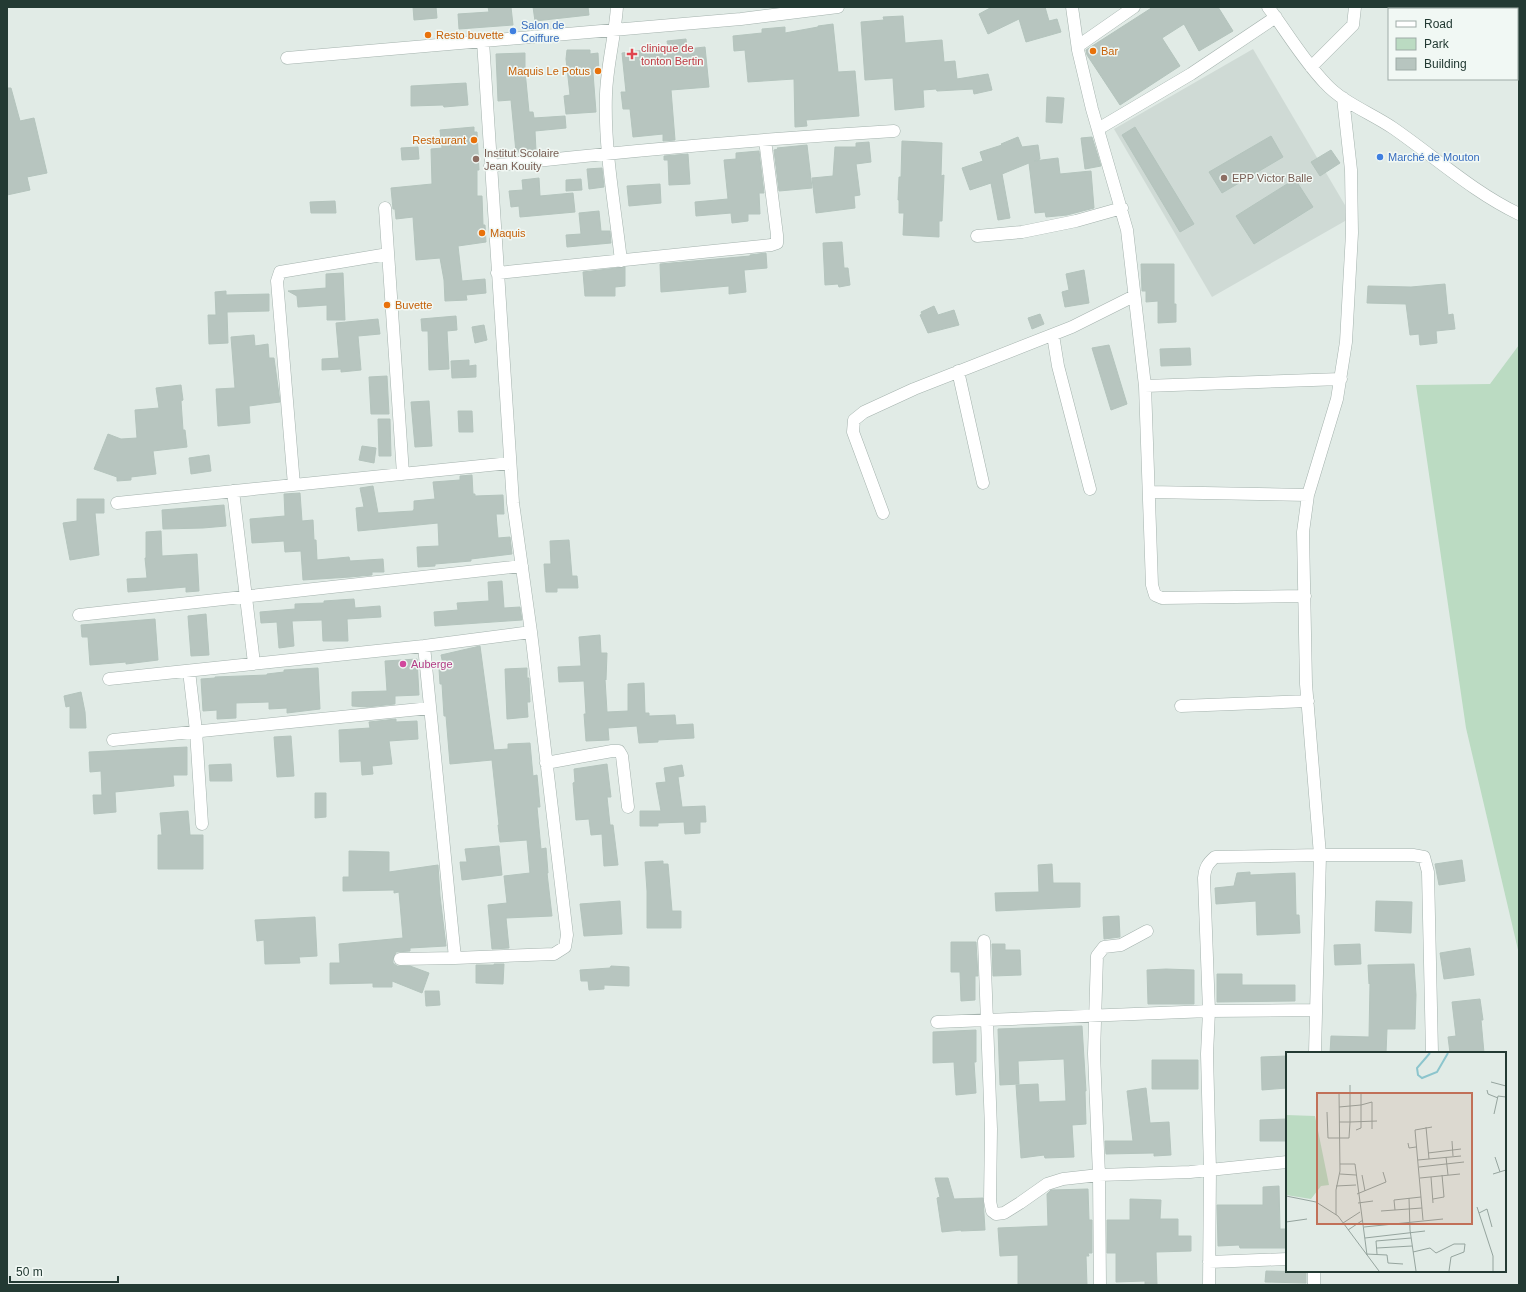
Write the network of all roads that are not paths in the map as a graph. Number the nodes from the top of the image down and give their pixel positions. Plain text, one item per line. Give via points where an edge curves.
1 (617, 7) edge
2 (838, 7) edge
3 (1072, 7) edge
4 (1134, 7) edge
5 (1268, 7) edge
6 (1355, 7) edge
7 (1276, 18) junction
8 (616, 30) junction
9 (483, 42) junction
10 (1078, 46) junction
11 (286, 58) dead end
12 (1311, 67) junction
13 (1343, 98) junction
14 (1098, 129) junction
15 (894, 132) dead end
16 (765, 140) junction
17 (607, 153) junction
18 (490, 166) junction
19 (385, 208) dead end
20 (1122, 208) junction
21 (1519, 214) edge
22 (977, 236) dead end
23 (388, 254) junction
24 (621, 261) junction
25 (497, 273) junction
26 (1134, 296) junction
27 (1053, 335) junction
28 (958, 371) junction
29 (1341, 379) junction
30 (1145, 386) junction
31 (510, 463) junction
32 (403, 474) junction
33 (983, 483) dead end
34 (294, 485) junction
35 (1090, 489) dead end
36 (233, 491) junction
37 (1149, 492) junction
38 (1308, 496) junction
39 (117, 503) dead end
40 (882, 514) dead end
41 (522, 566) junction
42 (1305, 596) junction
43 (246, 598) junction
44 (80, 615) dead end
45 (531, 632) junction
46 (424, 646) junction
47 (254, 663) junction
48 (189, 671) junction
49 (109, 679) dead end
50 (1308, 701) junction
51 (1180, 706) dead end
52 (430, 708) junction
53 (196, 731) junction
54 (113, 740) dead end
55 (546, 763) junction
56 (628, 807) dead end
57 (202, 824) dead end
58 (1320, 855) junction
59 (1147, 931) dead end
60 (984, 941) dead end
61 (455, 958) junction
62 (400, 959) dead end
63 (1316, 1010) junction
64 (1209, 1011) junction
65 (1095, 1016) junction
66 (986, 1020) junction
67 (937, 1022) dead end
68 (1315, 1052) edge
69 (1432, 1052) edge
70 (1286, 1162) edge
71 (1210, 1170) junction
72 (1099, 1176) junction
73 (1286, 1259) edge
74 (1209, 1262) junction
75 (1314, 1272) edge
76 (1100, 1285) edge
77 (1209, 1285) edge
78 (1314, 1285) edge

1 - 8 street
2 - 8 street
3 - 10 street
4 - 10 street
5 - 7 street
6 - 12 street via 1353,25
7 - 12 street
7 - 14 street via 1191,74
8 - 9 street
8 - 17 street via 606,95
9 - 11 street
9 - 18 street
10 - 14 street
12 - 13 street via 1325,84
13 - 21 street via 1391,127 1480,192
13 - 29 street via 1351,170 1352,233 1346,342
14 - 20 street
15 - 16 street
16 - 17 street
16 - 24 street via 777,243
17 - 18 street
17 - 24 street
18 - 25 street
19 - 23 street
20 - 22 street via 1022,232
20 - 26 street
23 - 32 street
23 - 34 street via 280,272 277,281
24 - 25 street
25 - 31 street
26 - 27 street
26 - 30 street
27 - 28 street
27 - 35 street
28 - 33 street
28 - 40 street via 900,395 864,412 854,420 853,432
29 - 30 street
29 - 38 street
30 - 37 street
31 - 32 street
31 - 41 street via 516,532
32 - 34 street
34 - 36 street
36 - 39 street
36 - 43 street
37 - 38 street
37 - 42 street via 1152,585 1155,595 1162,598
38 - 42 street via 1303,532
41 - 43 street
41 - 45 street
42 - 50 street
43 - 44 street
43 - 47 street
45 - 46 street
45 - 55 street
46 - 47 street
46 - 52 street
47 - 48 street
48 - 49 street
48 - 53 street
50 - 51 street
50 - 58 street
52 - 53 street
52 - 61 street
53 - 54 street
53 - 57 street
55 - 56 street via 612,750 619,751 622,756
55 - 61 street via 567,935 566,947 554,954
58 - 63 street
58 - 64 street via 1215,857 1209,862 1205,868 1204,878
58 - 69 street via 1424,857 1428,872
59 - 65 street via 1121,945 1104,947 1096,956
60 - 66 street
61 - 62 street
63 - 64 street
63 - 68 street
64 - 65 street
64 - 71 street via 1207,1067
65 - 66 street
65 - 72 street
66 - 67 street
66 - 72 street via 992,1210 996,1214 1004,1213 1047,1184 1063,1179
70 - 71 street
71 - 72 street
71 - 74 street
72 - 76 street
73 - 74 street
74 - 77 street
75 - 78 street

